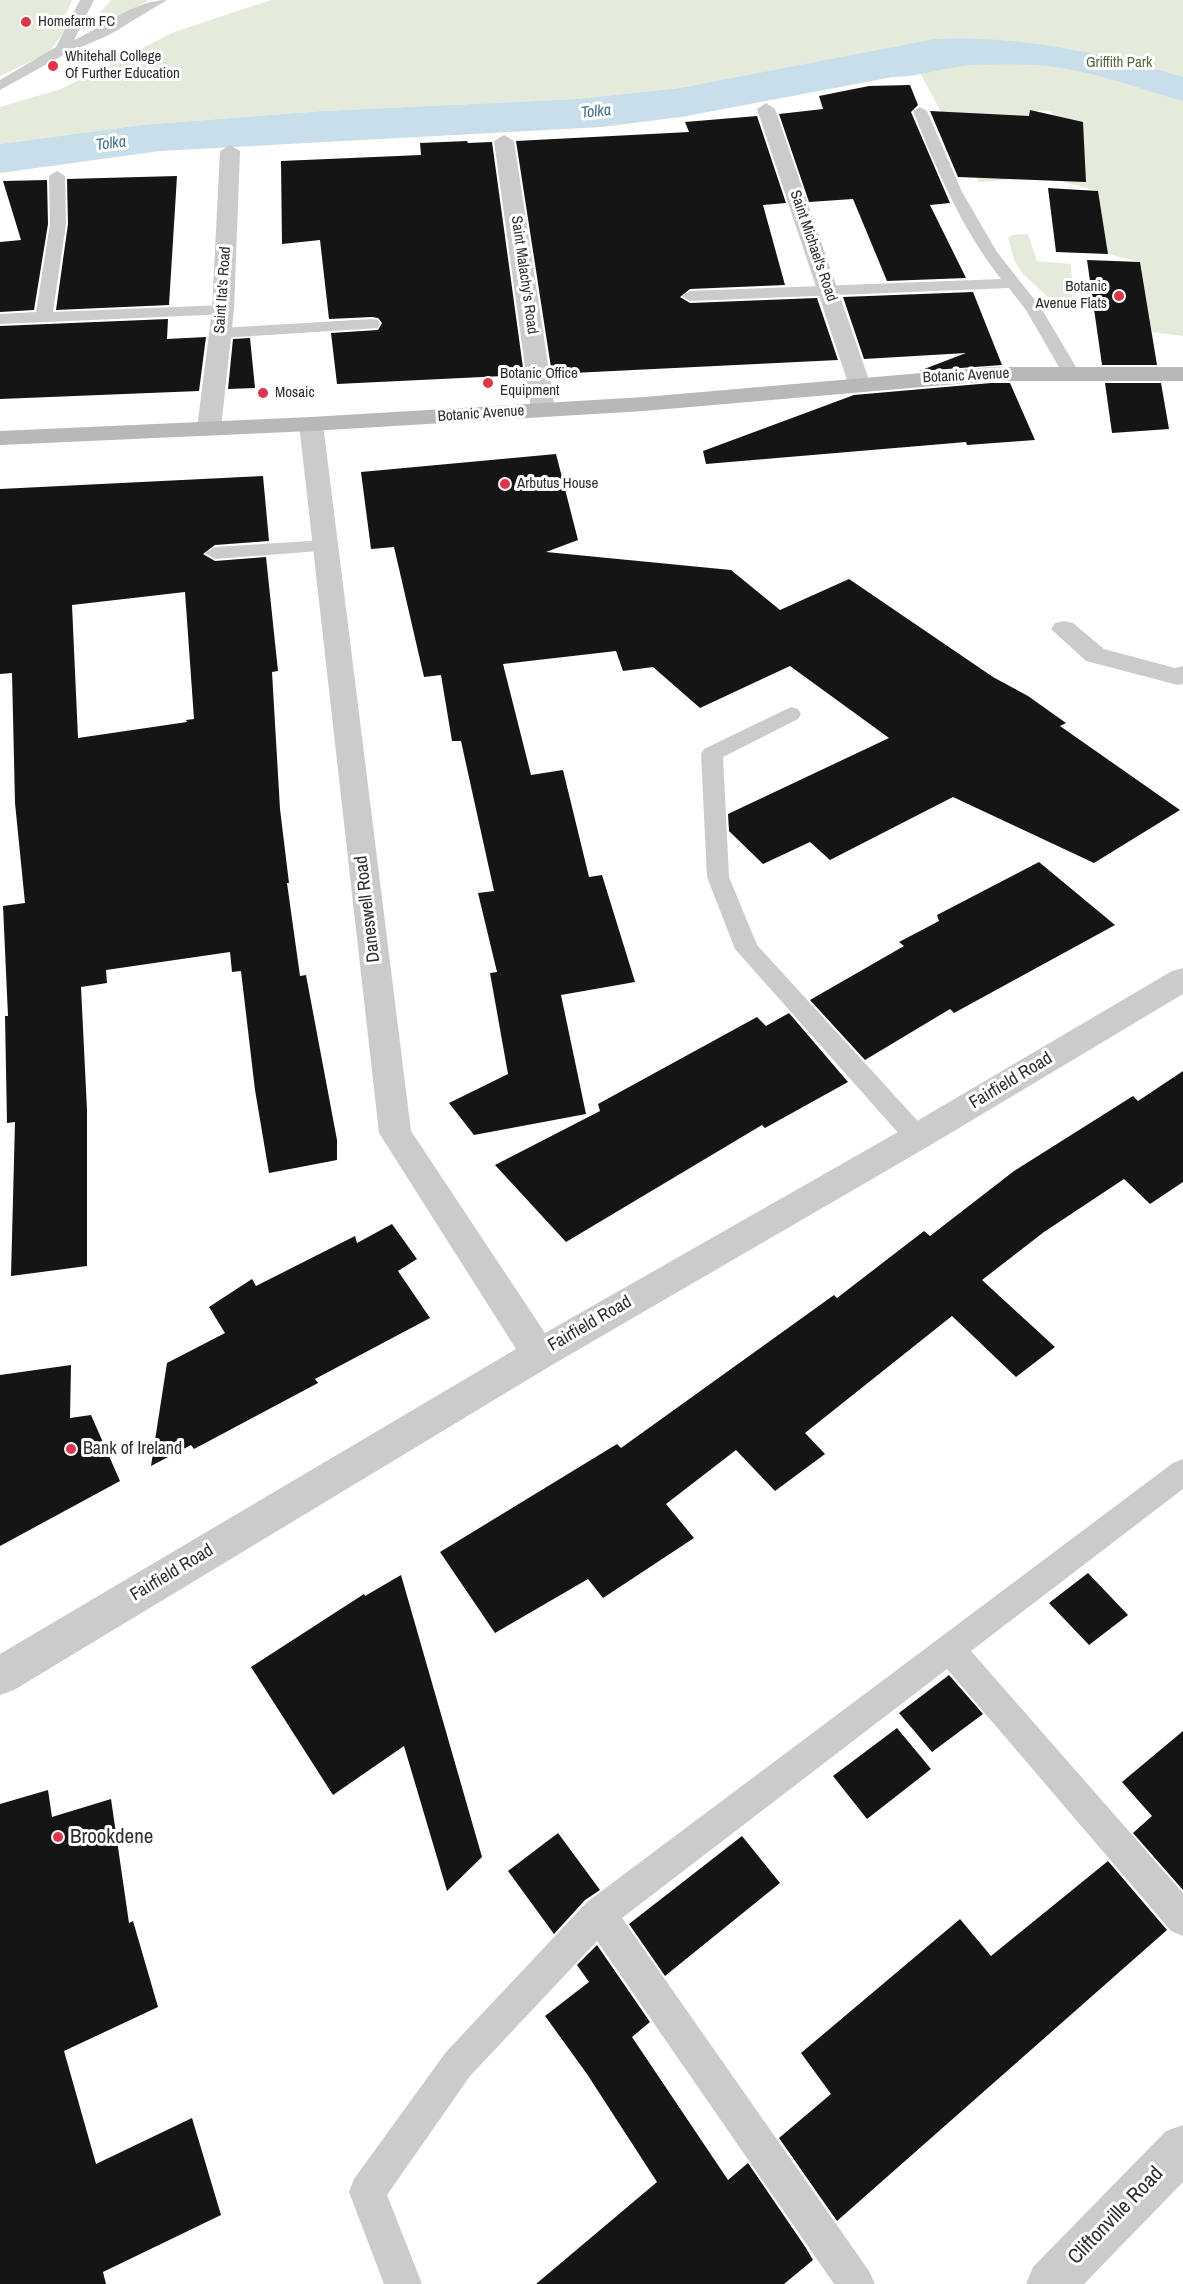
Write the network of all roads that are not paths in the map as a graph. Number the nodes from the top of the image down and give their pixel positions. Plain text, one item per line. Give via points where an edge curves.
1 (87, 0) edge
2 (160, 0) edge
3 (62, 50) junction
4 (0, 86) edge
5 (766, 109) dead end
6 (920, 111) dead end
7 (504, 141) dead end
8 (230, 151) dead end
9 (57, 176) dead end
10 (1015, 284) junction
11 (827, 289) junction
12 (690, 296) dead end
13 (223, 310) junction
14 (44, 316) junction
15 (0, 319) edge
16 (372, 324) dead end
17 (221, 333) junction
18 (1070, 372) junction
19 (1183, 374) edge
20 (859, 383) junction
21 (543, 410) junction
22 (311, 424) junction
23 (209, 428) junction
24 (0, 438) edge
25 (326, 546) junction
26 (215, 553) dead end
27 (1064, 629) dead end
28 (1183, 674) edge
29 (791, 714) dead end
30 (1183, 979) edge
31 (917, 1137) junction
32 (539, 1354) junction
33 (1183, 1472) edge
34 (950, 1649) junction
35 (0, 1676) edge
36 (599, 1914) junction
37 (1183, 1919) edge
38 (1183, 2148) edge
39 (403, 2284) edge
40 (856, 2284) edge
41 (1050, 2284) edge

1 - 3 lane
2 - 3 lane via 104,32
3 - 4 lane
5 - 11 street, Saint Michael's Road
6 - 10 lane via 954,192 990,254
7 - 21 street, Saint Malachy's Road
8 - 13 street, Saint Ita's Road
9 - 14 lane via 58,224
10 - 11 lane
10 - 18 lane
11 - 12 lane
11 - 20 street, Saint Michael's Road
13 - 14 lane
13 - 17 street, Saint Ita's Road
14 - 15 lane
16 - 17 lane
17 - 23 street, Saint Ita's Road
18 - 19 street, Botanic Avenue
18 - 20 street, Botanic Avenue
20 - 21 street, Botanic Avenue
21 - 22 street, Botanic Avenue
22 - 23 street, Botanic Avenue
22 - 25 street, Daneswell Road
23 - 24 street, Botanic Avenue
25 - 26 lane
25 - 32 street, Daneswell Road via 395,1133
27 - 28 street via 1095,655 1178,676
29 - 31 lane via 712,754 718,877 747,948
30 - 31 street, Fairfield Road
31 - 32 street, Fairfield Road
32 - 35 street, Fairfield Road
33 - 34 lane
34 - 36 lane
34 - 37 lane
36 - 39 lane via 458,2064 367,2192
36 - 40 lane
38 - 41 street, Cliftonville Road

